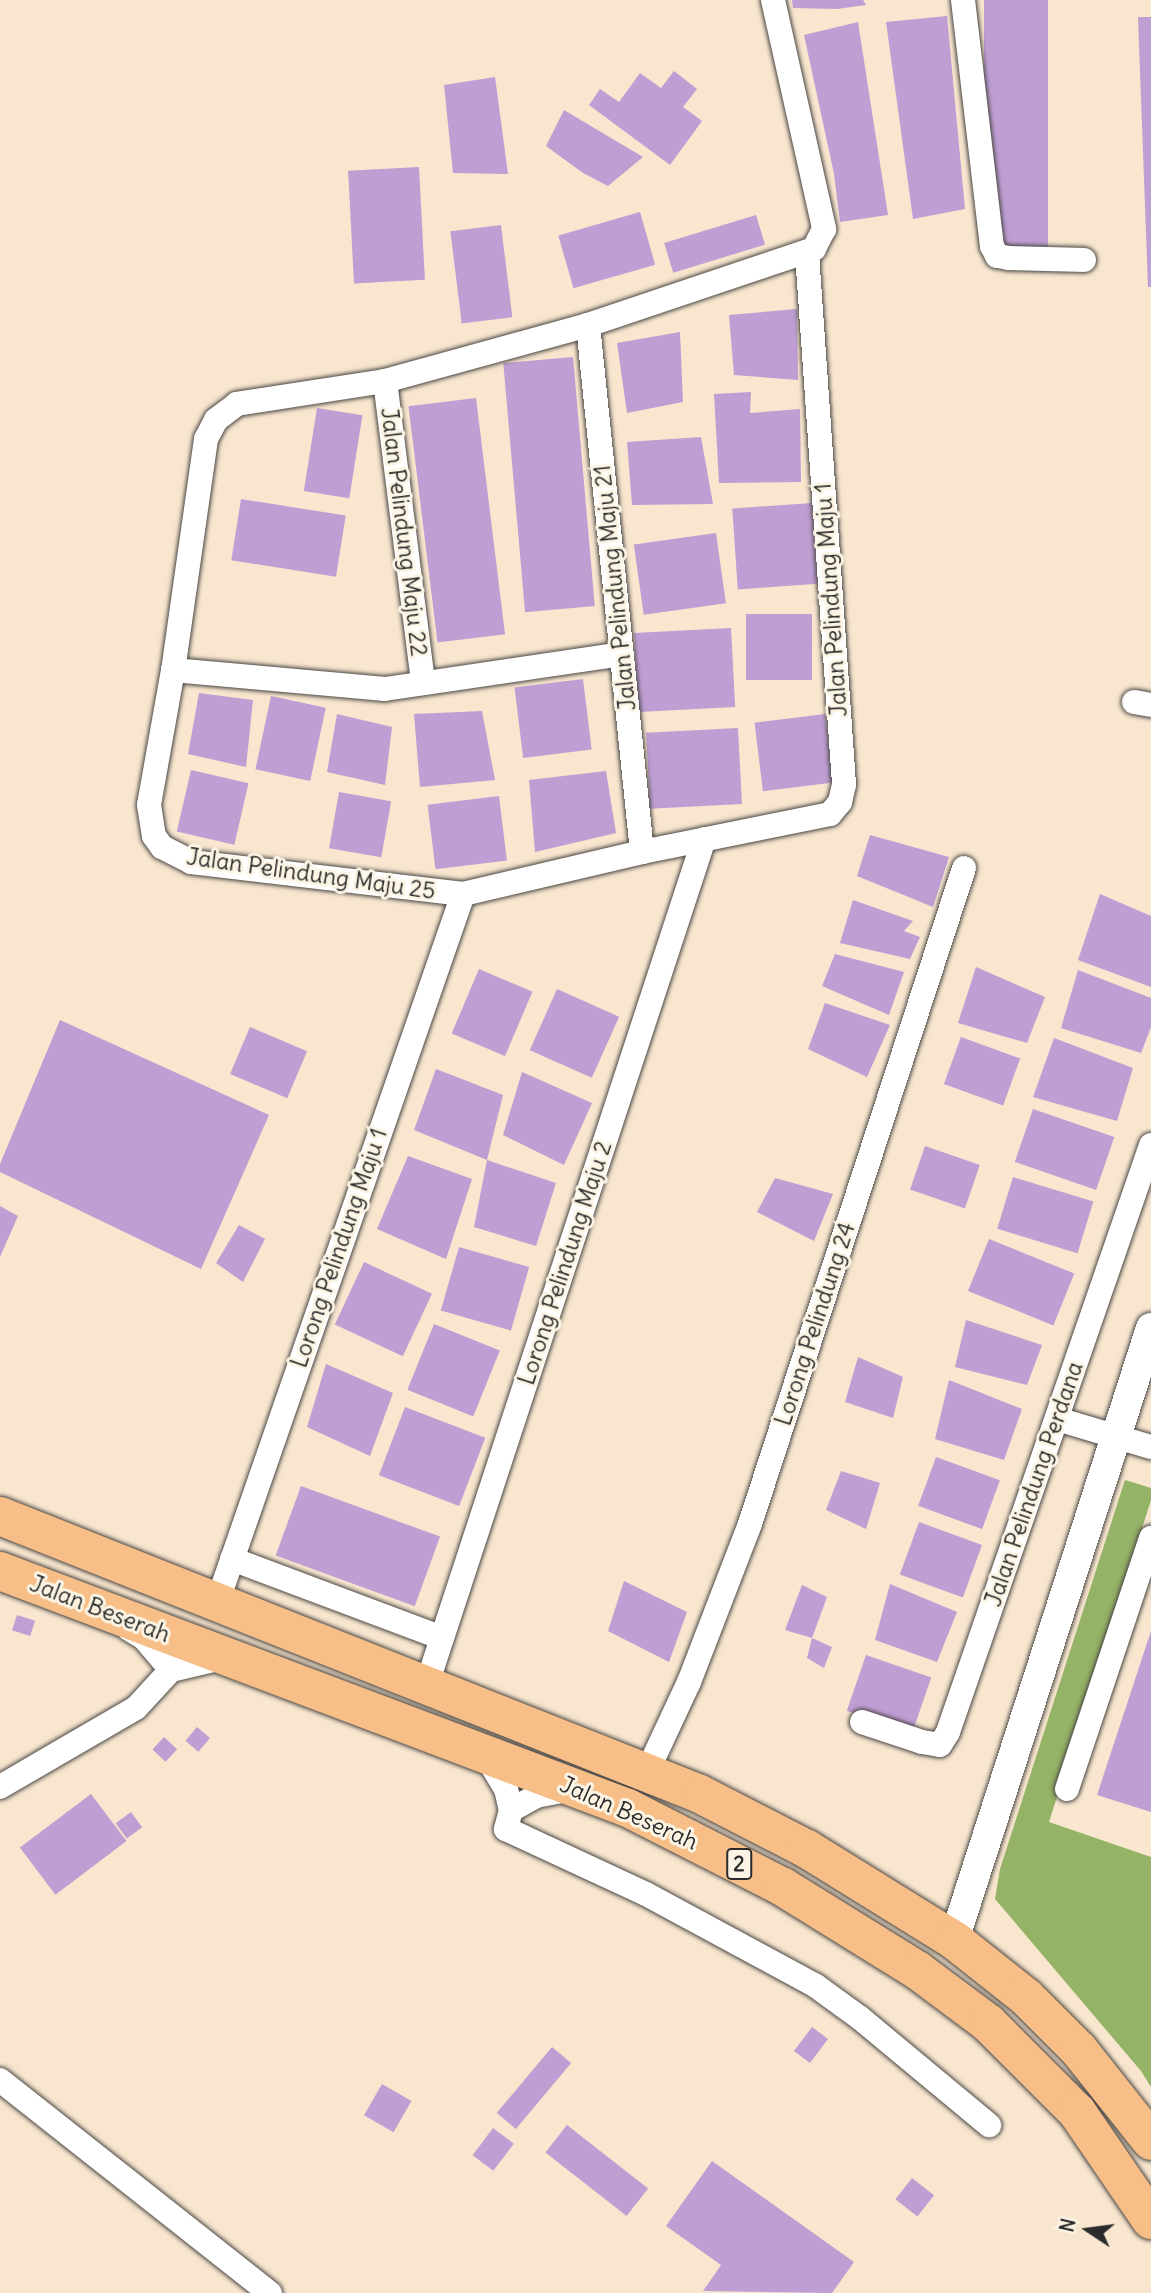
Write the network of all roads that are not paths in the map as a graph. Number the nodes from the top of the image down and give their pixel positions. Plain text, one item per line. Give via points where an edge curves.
1 (772, 0) edge
2 (963, 0) edge
3 (807, 254) junction
4 (1084, 260) dead end
5 (588, 325) junction
6 (385, 381) junction
7 (621, 654) junction
8 (173, 670) junction
9 (423, 683) junction
10 (704, 839) junction
11 (642, 852) junction
12 (964, 867) dead end
13 (463, 894) junction
14 (1151, 1145) edge
15 (1151, 1328) edge
16 (1057, 1419) junction
17 (1115, 1436) junction
18 (1151, 1447) edge
19 (0, 1516) edge
20 (1151, 1538) edge
21 (232, 1559) junction
22 (0, 1571) edge
23 (161, 1580) junction
24 (217, 1603) junction
25 (97, 1608) junction
26 (146, 1626) junction
27 (442, 1637) junction
28 (227, 1657) junction
29 (171, 1670) junction
30 (426, 1686) junction
31 (862, 1722) dead end
32 (484, 1753) junction
33 (647, 1772) junction
34 (0, 1787) edge
35 (578, 1788) junction
36 (1067, 1789) dead end
37 (511, 1810) junction
38 (954, 1940) junction
39 (0, 2080) edge
40 (989, 2125) dead end
41 (1151, 2141) edge
42 (1151, 2220) edge
43 (271, 2293) edge

1 - 3 street via 824,229 819,244
2 - 4 street via 992,246 997,256
3 - 5 street
3 - 10 street, Jalan Pelindung Maju 1 via 844,784 840,802 830,814
5 - 6 street
5 - 7 street, Jalan Pelindung Maju 21
6 - 8 street, Jalan Pelindung Maju 25 via 237,404 216,419 206,439
6 - 9 street, Jalan Pelindung Maju 22
7 - 9 street
7 - 11 street, Jalan Pelindung Maju 21
8 - 9 street via 345,687 385,689
8 - 13 street, Jalan Pelindung Maju 25 via 149,805 154,836 162,847 191,862
10 - 11 street, Jalan Pelindung Maju 25
10 - 27 street, Lorong Pelindung Maju 2
11 - 13 street, Jalan Pelindung Maju 25
12 - 33 street, Lorong Pelindung 24 via 750,1524 689,1682
13 - 21 street, Lorong Pelindung Maju 1
14 - 16 street, Jalan Pelindung Perdana
15 - 17 street
16 - 17 street
16 - 31 street, Jalan Pelindung Perdana via 940,1745
17 - 18 street
17 - 38 street
19 - 23 highway, 2
20 - 36 street
21 - 24 street, Lorong Pelindung Maju 1
21 - 27 street
22 - 25 highway, Jalan Beserah / 2
23 - 24 highway, 2
23 - 26 highway
24 - 30 highway, Jalan Beserah / 2
25 - 26 highway, Jalan Beserah / 2
25 - 29 street via 144,1639
26 - 28 highway, Jalan Beserah / 2
27 - 30 street, Lorong Pelindung Maju 2
28 - 29 street
28 - 32 highway, Jalan Beserah / 2
29 - 34 street via 136,1708
30 - 33 highway, Jalan Beserah / 2
32 - 35 highway, Jalan Beserah / 2
32 - 37 street via 502,1778
33 - 38 highway, Jalan Beserah / 2 via 807,1849
35 - 37 street via 537,1796
35 - 42 highway, Jalan Beserah / 2 via 628,1808 783,1887 954,1995 1077,2112
37 - 40 street via 506,1829 646,1894 816,1986
38 - 41 highway, Jalan Beserah / 2 via 1026,1997 1079,2050
39 - 43 street

